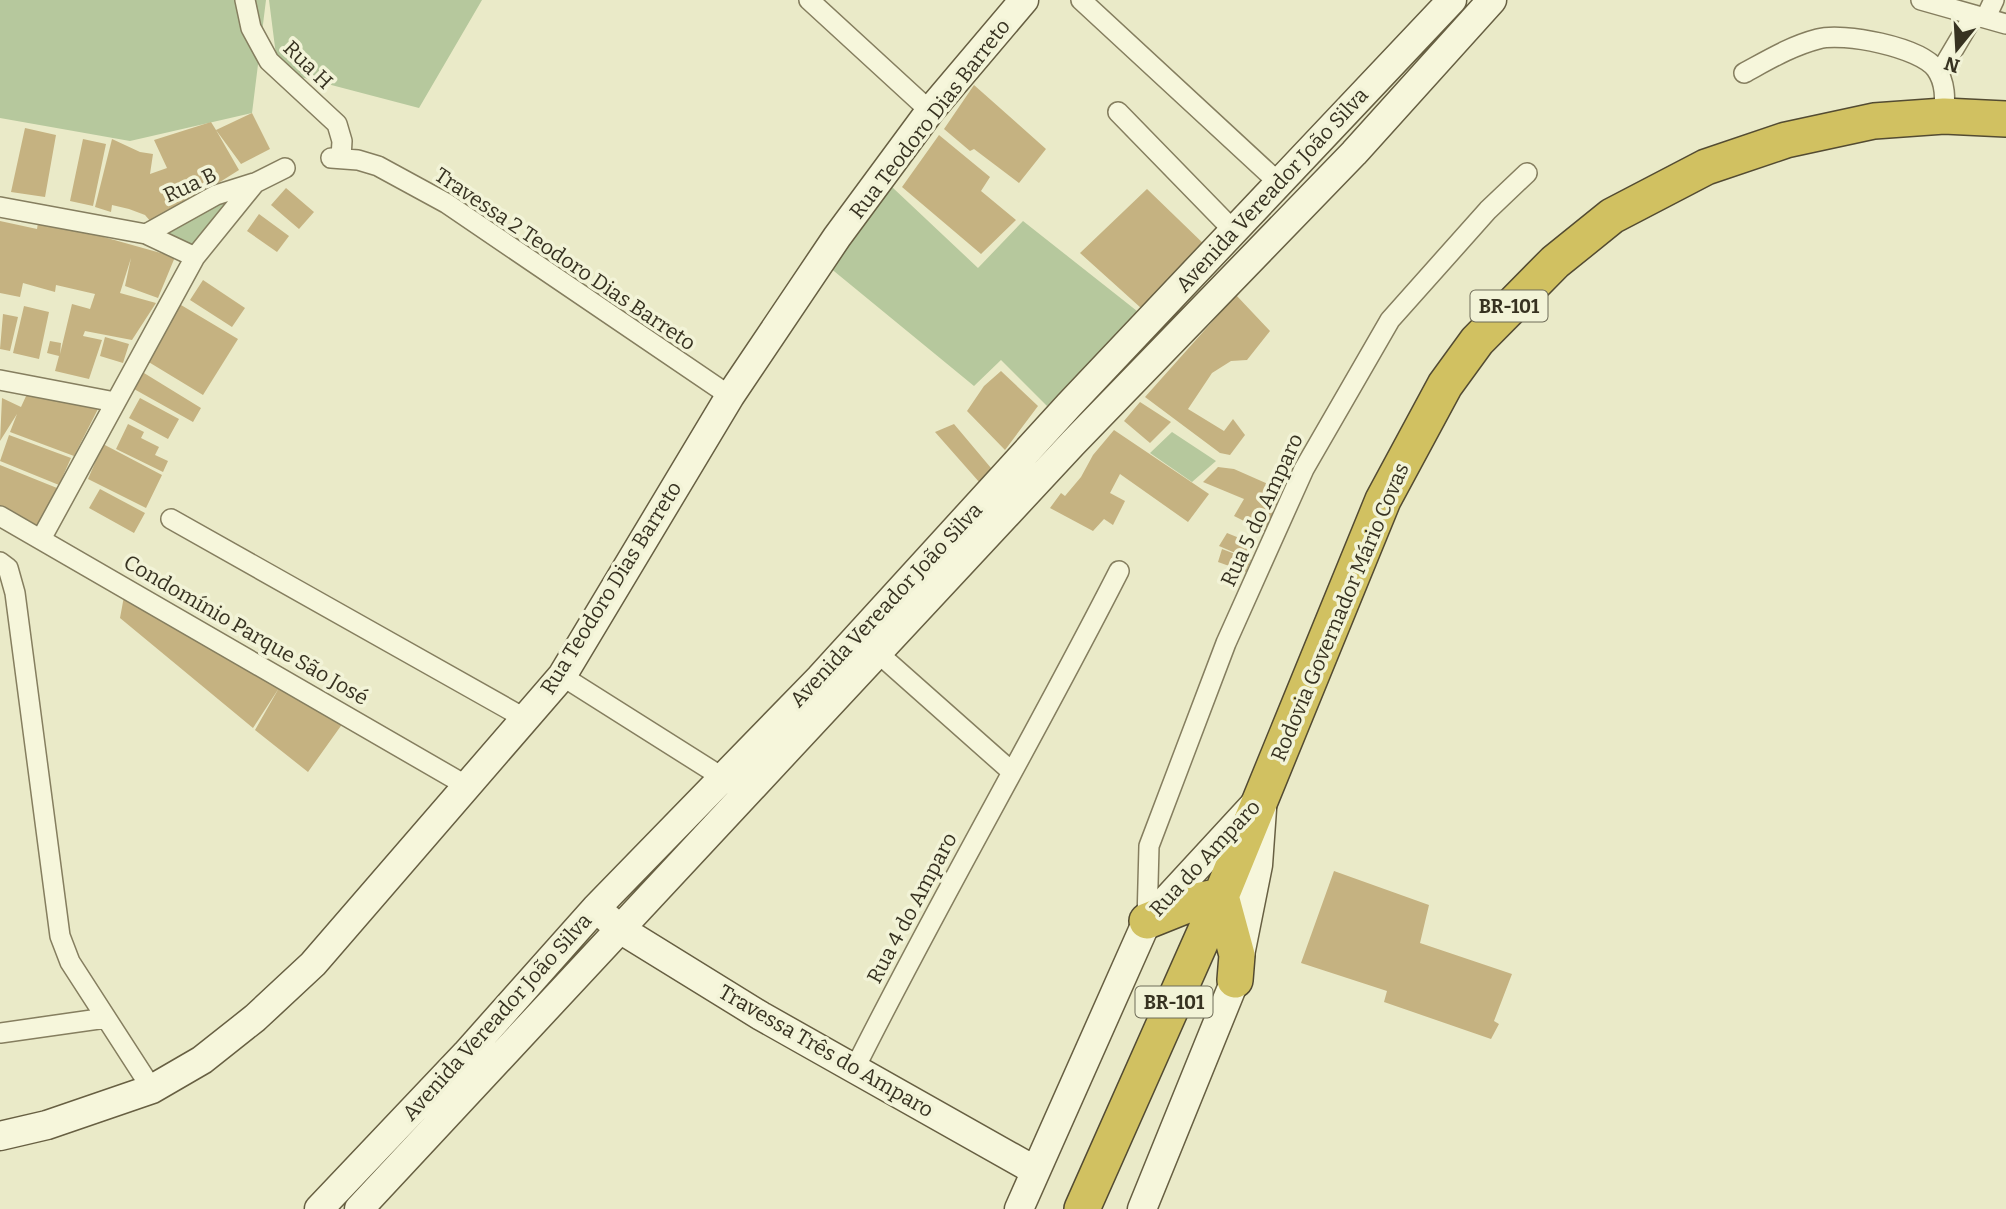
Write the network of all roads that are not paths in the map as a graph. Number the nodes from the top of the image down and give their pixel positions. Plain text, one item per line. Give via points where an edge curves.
1 (245, 0) edge
2 (1024, 0) edge
3 (1081, 0) edge
4 (1492, 0) edge
5 (1920, 0) edge
6 (1442, 3) edge
7 (818, 4) edge
8 (1985, 11) edge
9 (2006, 24) edge
10 (1744, 73) dead end
11 (1939, 74) junction
12 (930, 111) junction
13 (1118, 112) dead end
14 (1944, 116) junction
15 (2006, 120) edge
16 (336, 158) joint
17 (285, 168) dead end
18 (1527, 173) dead end
19 (255, 183) junction
20 (1280, 184) junction
21 (0, 207) edge
22 (1233, 230) junction
23 (146, 234) junction
24 (195, 257) junction
25 (0, 380) edge
26 (730, 396) junction
27 (115, 402) junction
28 (0, 516) edge
29 (171, 519) dead end
30 (41, 539) junction
31 (0, 562) edge
32 (1119, 571) dead end
33 (919, 591) junction
34 (879, 654) junction
35 (562, 676) junction
36 (526, 719) junction
37 (1013, 772) junction
38 (739, 777) junction
39 (467, 786) junction
40 (1263, 794) junction
41 (1221, 897) junction
42 (596, 908) junction
43 (1147, 921) junction
44 (620, 929) junction
45 (1235, 980) junction
46 (106, 1018) junction
47 (0, 1032) edge
48 (855, 1068) junction
49 (152, 1089) junction
50 (0, 1136) edge
51 (1034, 1170) junction
52 (318, 1209) edge
53 (359, 1209) edge
54 (1018, 1209) edge
55 (1082, 1209) edge
56 (1142, 1209) edge

1 - 16 street, Rua H via 251,28 269,61 337,124 342,141
2 - 12 street, Rua Teodoro Dias Barreto
3 - 20 street
4 - 33 street, Avenida Vereador João Silva via 1354,153 1073,443
5 - 8 street
6 - 20 street, Avenida Vereador João Silva
7 - 12 street
8 - 9 street
8 - 11 street
10 - 11 street via 1794,47 1821,38 1845,37 1921,58
11 - 14 street via 1945,92
12 - 26 street, Rua Teodoro Dias Barreto via 837,237
13 - 22 street
14 - 15 highway, Rodovia Governador Mário Covas / BR-101
14 - 40 highway, Rodovia Governador Mário Covas / BR-101 via 1832,129 1706,167 1612,216 1515,300 1458,365 1401,464
16 - 26 street, Travessa 2 Teodoro Dias Barreto via 377,166 446,203
17 - 19 street
18 - 43 street, Rua 5 do Amparo via 1479,219 1390,320 1304,469 1226,643 1149,846
19 - 23 street, Rua B via 216,195
19 - 24 street
20 - 22 street, Avenida Vereador João Silva
21 - 23 street
22 - 33 street, Avenida Vereador João Silva
23 - 24 street
24 - 27 street
25 - 27 street
26 - 35 street, Rua Teodoro Dias Barreto
27 - 30 street
28 - 30 street, Condomínio Parque São José
29 - 36 street
30 - 39 street, Condomínio Parque São José
31 - 46 street via 8,568 15,593 60,936 70,962
32 - 37 street, Rua 4 do Amparo
33 - 34 street, Avenida Vereador João Silva
33 - 38 street, Avenida Vereador João Silva
34 - 37 street
34 - 38 street, Avenida Vereador João Silva
35 - 36 street, Rua Teodoro Dias Barreto
35 - 38 street
36 - 39 street, Rua Teodoro Dias Barreto
37 - 48 street, Rua 4 do Amparo
38 - 42 street, Avenida Vereador João Silva
38 - 44 street, Avenida Vereador João Silva
39 - 49 street, Rua Teodoro Dias Barreto via 313,964 202,1060
40 - 41 highway, Rodovia Governador Mário Covas / BR-101
40 - 43 street, Rua do Amparo
40 - 45 street, Rua do Amparo via 1258,865
41 - 43 highway via 1197,901
41 - 45 highway via 1237,955
41 - 55 highway, Rodovia Governador Mário Covas / BR-101
42 - 44 street, Travessa Três do Amparo
42 - 52 street, Avenida Vereador João Silva
43 - 51 street, Rua do Amparo
44 - 48 street, Travessa Três do Amparo
44 - 53 street, Avenida Vereador João Silva
45 - 56 street, Rua do Amparo
46 - 47 street
46 - 49 street
48 - 51 street, Travessa Três do Amparo
49 - 50 street, Rua Teodoro Dias Barreto
51 - 54 street, Rua do Amparo

